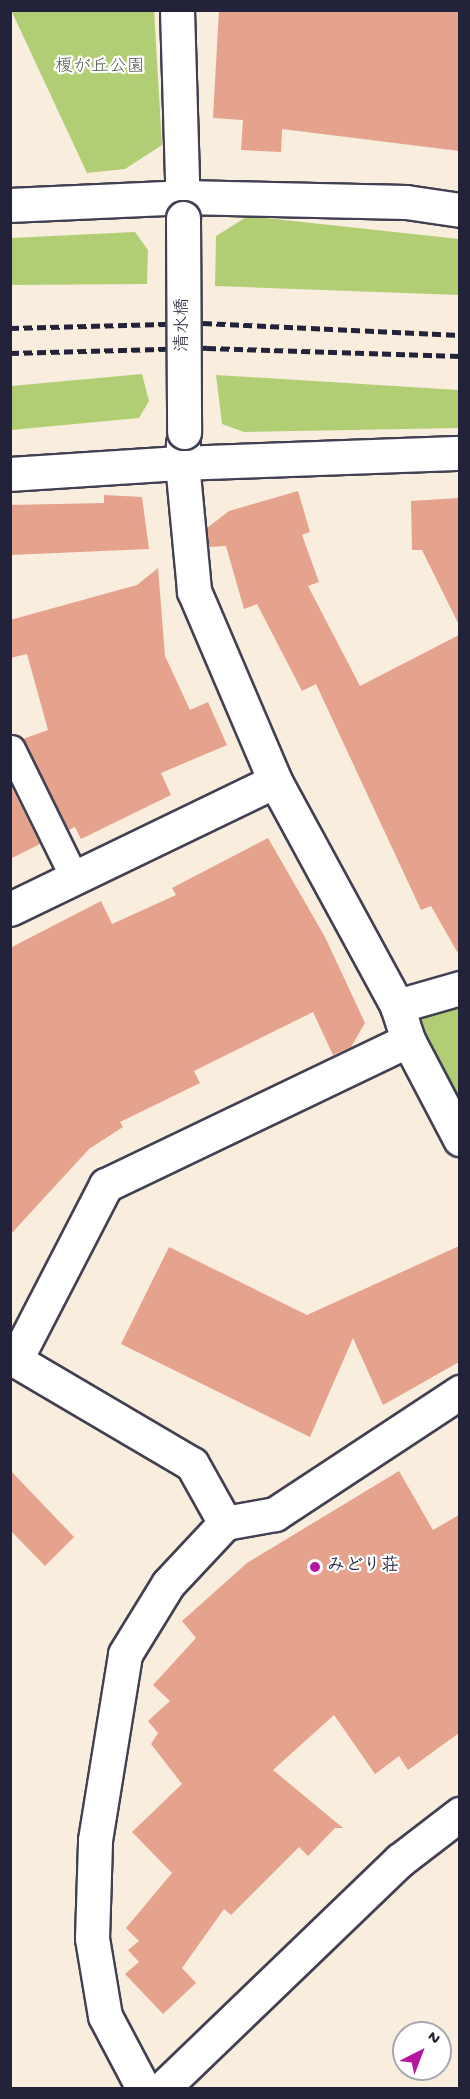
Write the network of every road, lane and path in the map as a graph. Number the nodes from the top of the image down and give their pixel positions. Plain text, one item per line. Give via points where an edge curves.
1 (177, 10) edge
2 (10, 205) edge
3 (183, 208) junction
4 (459, 210) edge
5 (183, 447) junction
6 (459, 453) edge
7 (10, 474) edge
8 (11, 749) edge
9 (275, 781) junction
10 (75, 879) junction
11 (10, 909) edge
12 (459, 988) edge
13 (397, 1006) junction
14 (408, 1040) junction
15 (459, 1139) edge
16 (13, 1358) edge
17 (459, 1392) edge
18 (225, 1523) junction
19 (459, 1814) edge
20 (143, 2088) edge
21 (163, 2088) edge

1 - 3 street, 清水橋
2 - 3 street
3 - 4 street via 406,202
3 - 5 street, 清水橋, bridge
5 - 6 street
5 - 7 street
5 - 9 street, 清水橋 via 194,591
8 - 10 lane
9 - 10 street
9 - 13 street, 清水橋
10 - 11 street
12 - 13 street
13 - 14 street, 清水橋
14 - 15 street, 清水橋
14 - 16 street via 106,1185
16 - 18 street via 192,1464
17 - 18 street via 275,1514
18 - 20 street via 161,1594 125,1654 114,1701 95,1840 92,1938 105,2016
19 - 21 street via 400,1860

